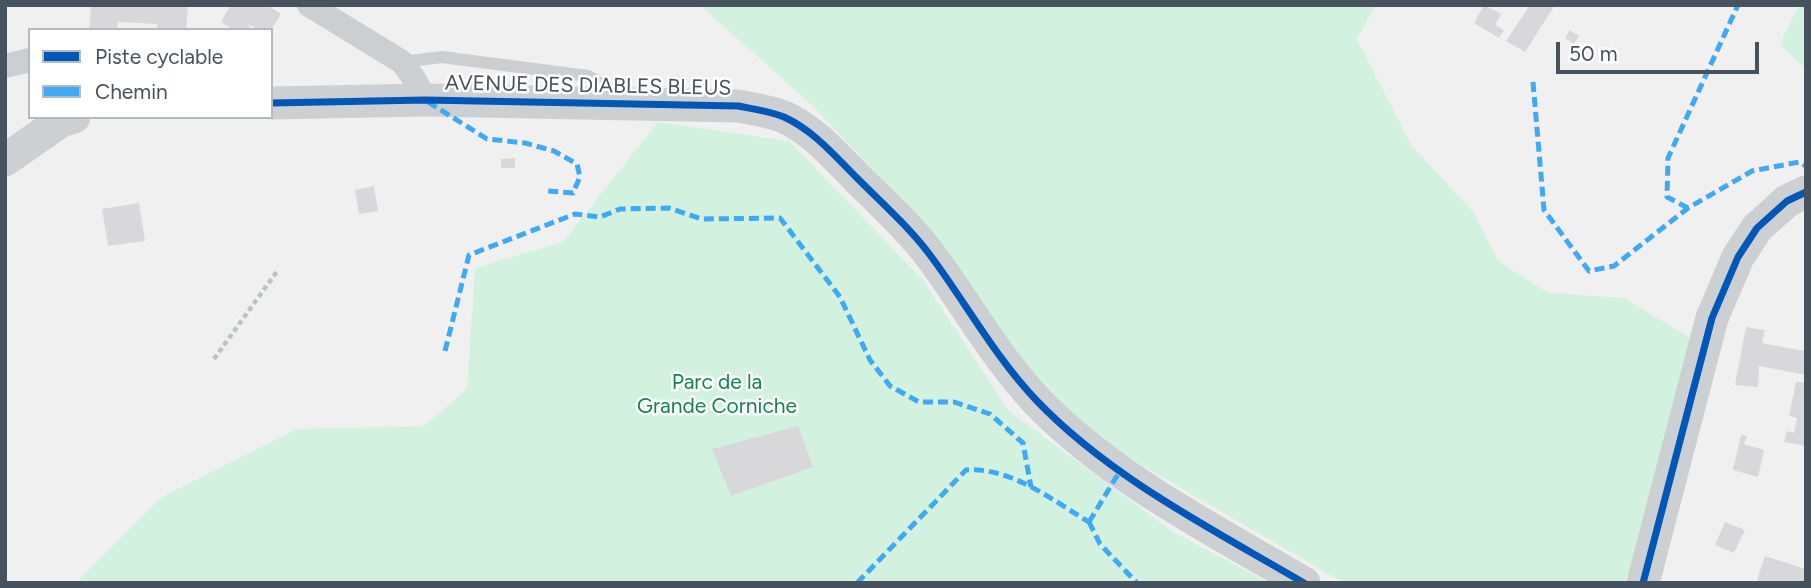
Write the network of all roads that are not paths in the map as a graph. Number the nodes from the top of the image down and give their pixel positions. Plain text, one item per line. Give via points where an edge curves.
1 (309, 5) edge
2 (28, 60) edge
3 (402, 62) junction
4 (5, 66) edge
5 (425, 100) junction
6 (273, 103) edge
7 (625, 105) junction
8 (68, 119) edge
9 (5, 160) edge
10 (1806, 192) edge
11 (1304, 583) edge
12 (1643, 583) edge

1 - 3 street
2 - 4 street
3 - 5 street
3 - 7 lane via 442,57 588,76
5 - 6 main road, AVENUE DES DIABLES BLEUS
5 - 7 main road, AVENUE DES DIABLES BLEUS
7 - 11 main road, AVENUE DES DIABLES BLEUS via 738,106 785,118 812,134 901,221 1005,365 1076,437 1119,471
8 - 9 main road
10 - 12 main road via 1787,201 1757,228 1738,257 1712,318

